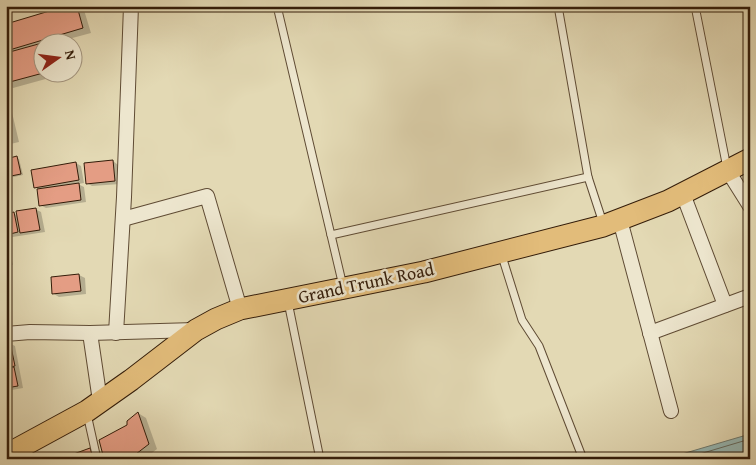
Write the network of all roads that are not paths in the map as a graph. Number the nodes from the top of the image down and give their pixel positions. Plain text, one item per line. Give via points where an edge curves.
1 (131, 6) edge
2 (277, 6) edge
3 (558, 6) edge
4 (695, 6) edge
5 (750, 159) edge
6 (728, 170) junction
7 (588, 177) junction
8 (682, 194) junction
9 (750, 206) edge
10 (123, 219) junction
11 (612, 223) junction
12 (331, 235) junction
13 (501, 253) junction
14 (344, 288) junction
15 (750, 296) edge
16 (287, 300) junction
17 (725, 305) junction
18 (240, 309) junction
19 (196, 330) junction
20 (90, 333) junction
21 (116, 333) junction
22 (650, 333) junction
23 (6, 334) edge
24 (93, 406) junction
25 (671, 411) dead end
26 (6, 455) edge
27 (97, 459) edge
28 (320, 459) edge
29 (583, 459) edge

1 - 10 street
2 - 12 lane
3 - 7 lane
4 - 6 lane
5 - 6 main road, Grand Trunk Road
6 - 8 main road, Grand Trunk Road
6 - 9 street
7 - 11 lane
7 - 12 lane
8 - 11 main road, Grand Trunk Road
8 - 17 street
10 - 18 street via 207,196
10 - 21 street
11 - 13 main road, Grand Trunk Road
11 - 22 street
12 - 14 lane
13 - 14 main road, Grand Trunk Road
13 - 29 lane via 522,320 539,346
14 - 16 main road, Grand Trunk Road
15 - 17 street
16 - 18 main road, Grand Trunk Road
16 - 28 lane
17 - 22 street
18 - 19 main road, Grand Trunk Road
19 - 21 street
19 - 24 main road, Grand Trunk Road
20 - 21 street
20 - 23 street
20 - 24 street
22 - 25 street
24 - 26 main road, Grand Trunk Road
24 - 27 lane

